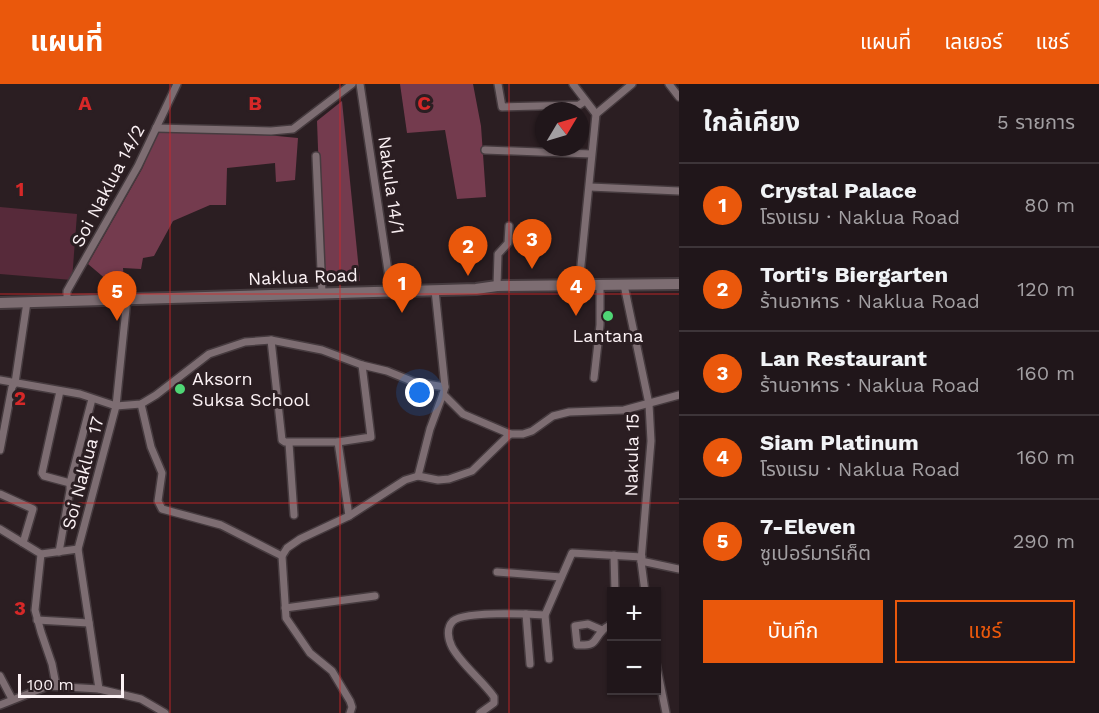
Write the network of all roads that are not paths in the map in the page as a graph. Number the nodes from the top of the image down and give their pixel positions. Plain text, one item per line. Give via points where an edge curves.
1 (177, 84) edge
2 (352, 84) edge
3 (360, 84) edge
4 (498, 84) edge
5 (573, 84) edge
6 (632, 84) edge
7 (669, 84) edge
8 (679, 97) edge
9 (585, 101) junction
10 (596, 114) junction
11 (156, 128) junction
12 (485, 150) dead end
13 (591, 154) junction
14 (316, 156) dead end
15 (590, 187) junction
16 (679, 191) edge
17 (509, 226) dead end
18 (679, 284) edge
19 (579, 285) junction
20 (624, 285) junction
21 (497, 286) junction
22 (600, 286) junction
23 (435, 290) junction
24 (391, 291) junction
25 (322, 293) junction
26 (126, 299) junction
27 (67, 301) junction
28 (27, 302) junction
29 (0, 303) edge
30 (271, 340) junction
31 (362, 365) junction
32 (594, 378) dead end
33 (0, 380) edge
34 (15, 382) junction
35 (444, 390) junction
36 (60, 391) junction
37 (679, 395) edge
38 (92, 399) junction
39 (141, 404) junction
40 (649, 404) junction
41 (116, 406) junction
42 (510, 434) junction
43 (289, 442) junction
44 (338, 442) junction
45 (0, 450) edge
46 (418, 476) junction
47 (70, 483) junction
48 (0, 494) edge
49 (294, 515) dead end
50 (349, 516) junction
51 (0, 529) edge
52 (22, 543) junction
53 (78, 549) junction
54 (58, 552) junction
55 (41, 555) junction
56 (614, 555) junction
57 (282, 556) junction
58 (642, 559) junction
59 (679, 569) edge
60 (497, 572) dead end
61 (561, 578) junction
62 (615, 587) edge
63 (645, 587) edge
64 (375, 596) dead end
65 (285, 608) junction
66 (526, 614) junction
67 (545, 615) junction
68 (37, 620) junction
69 (89, 623) junction
70 (607, 627) edge
71 (602, 630) dead end
72 (549, 658) dead end
73 (530, 664) dead end
74 (0, 676) edge
75 (56, 685) junction
76 (661, 685) edge
77 (99, 689) junction
78 (12, 699) junction
79 (0, 705) edge
80 (165, 713) edge
81 (350, 713) edge
82 (480, 713) edge
83 (666, 713) edge

1 - 11 street, Soi Naklua 14/2
2 - 11 street via 293,129
3 - 24 street, Nakula 14/1
4 - 9 street via 502,107 579,105
5 - 9 street
6 - 10 street
7 - 8 street
9 - 10 street
10 - 13 street
11 - 27 street, Soi Naklua 14/2 via 67,291
12 - 13 street
13 - 15 street
14 - 25 street
15 - 16 street
15 - 19 street
17 - 21 street via 508,243 498,254
18 - 20 street, Naklua Road
19 - 21 street, Naklua Road
19 - 22 street, Naklua Road
20 - 22 street, Naklua Road
20 - 40 street, Nakula 15
21 - 23 street, Naklua Road
22 - 32 street
23 - 24 street, Naklua Road
23 - 35 street
24 - 25 street, Naklua Road
25 - 26 street, Naklua Road
26 - 27 street, Naklua Road
26 - 41 street, Soi Naklua 17
27 - 28 street, Naklua Road
28 - 29 street, Naklua Road
28 - 34 street
30 - 31 street via 322,350
30 - 39 street via 245,342 209,354
30 - 43 street via 282,440
31 - 35 street
31 - 44 street via 370,437
33 - 34 street
34 - 36 street
34 - 45 street
35 - 42 street via 464,414
35 - 46 street
36 - 38 street
36 - 47 street via 42,473
37 - 40 street
38 - 41 street
38 - 47 street
39 - 41 street
39 - 57 street via 162,473 159,506 221,525
40 - 42 street via 624,410 569,412 554,416 532,431
40 - 58 street, Nakula 15 via 651,441
41 - 53 street, Soi Naklua 17
42 - 46 street via 465,475 438,480
43 - 44 street
43 - 49 street
44 - 50 street
46 - 50 street via 405,480
47 - 54 street
48 - 52 street via 33,509
50 - 57 street via 300,539
51 - 52 street
52 - 55 street
53 - 54 street
53 - 69 street, Soi Naklua 17
54 - 55 street
55 - 68 street
56 - 58 street
56 - 61 street via 572,553
56 - 62 street
57 - 65 street
58 - 59 street
58 - 63 street, Nakula 15
60 - 61 street
61 - 67 street
64 - 65 street
65 - 81 street via 286,618 310,653 332,671 350,701
66 - 67 street
66 - 73 street
66 - 82 street via 464,617 450,625 453,649 494,697 494,703
67 - 72 street
68 - 69 street
68 - 75 street via 51,657
69 - 77 street, Soi Naklua 17
70 - 71 street
74 - 78 street
75 - 77 street
75 - 78 street
76 - 83 street
77 - 80 street via 141,699
78 - 79 street

